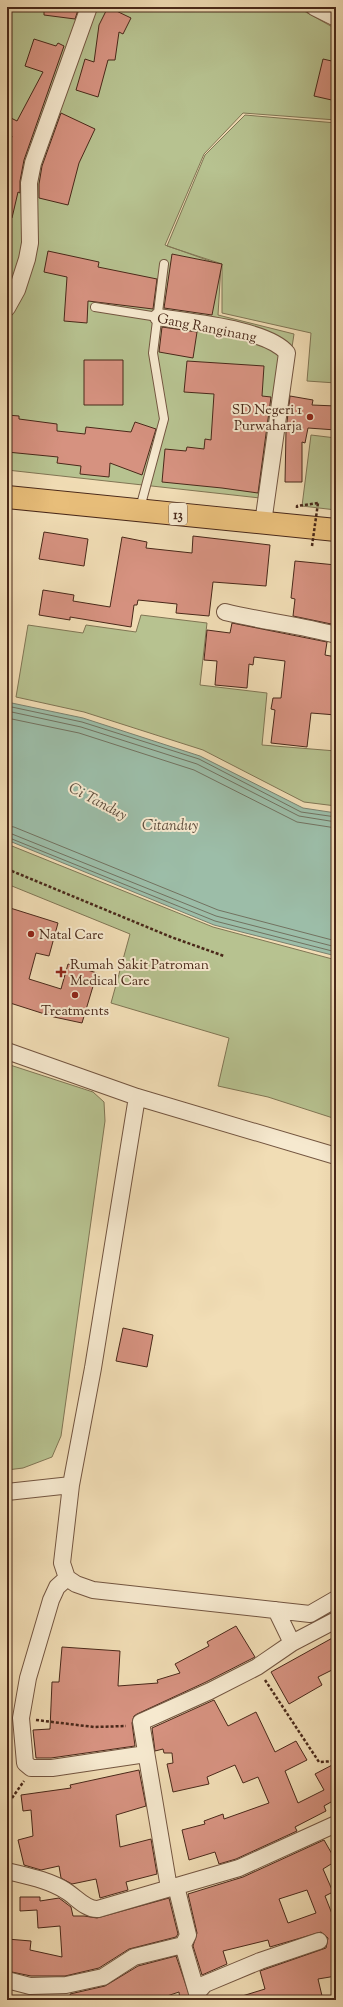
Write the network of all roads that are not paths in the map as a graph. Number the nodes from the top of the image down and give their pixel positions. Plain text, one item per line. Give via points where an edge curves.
1 (89, 7) edge
2 (314, 7) edge
3 (336, 18) edge
4 (164, 264) dead end
5 (95, 307) dead end
6 (7, 308) edge
7 (158, 317) junction
8 (7, 497) edge
9 (140, 509) junction
10 (263, 523) junction
11 (336, 530) edge
12 (224, 612) dead end
13 (336, 635) edge
14 (7, 1050) edge
15 (137, 1097) junction
16 (336, 1156) edge
17 (71, 1485) junction
18 (7, 1492) edge
19 (68, 1578) junction
20 (336, 1599) edge
21 (276, 1610) junction
22 (336, 1620) edge
23 (292, 1643) junction
24 (146, 1754) junction
25 (336, 1824) edge
26 (7, 1871) edge
27 (173, 1887) junction
28 (319, 1941) dead end
29 (183, 1945) junction
30 (7, 1980) edge
31 (195, 1996) edge

1 - 6 street via 32,163 29,183 30,243 17,290
2 - 3 street
4 - 7 lane
5 - 7 lane, Gang Ranginang
7 - 9 lane via 153,353 164,419
7 - 10 street, Gang Ranginang via 263,337 281,346 287,353
8 - 9 highway, 13
9 - 10 highway, 13
10 - 11 highway, 13
12 - 13 street
14 - 15 street
15 - 16 street
15 - 17 street via 93,1368
17 - 18 street
17 - 19 street via 62,1563
19 - 21 street via 92,1590
19 - 24 street via 57,1587 51,1600 28,1678 21,1718 25,1763 31,1768 52,1768
20 - 21 street via 310,1614
21 - 23 street
22 - 23 street
23 - 24 street via 257,1667 210,1691 144,1719 140,1725
24 - 27 street
25 - 27 street via 239,1868
26 - 27 street via 65,1890 94,1910
27 - 29 street via 188,1935
28 - 31 street via 260,1961 205,1984
29 - 30 street via 134,1957 103,1977 66,1985 30,1986
29 - 31 street

